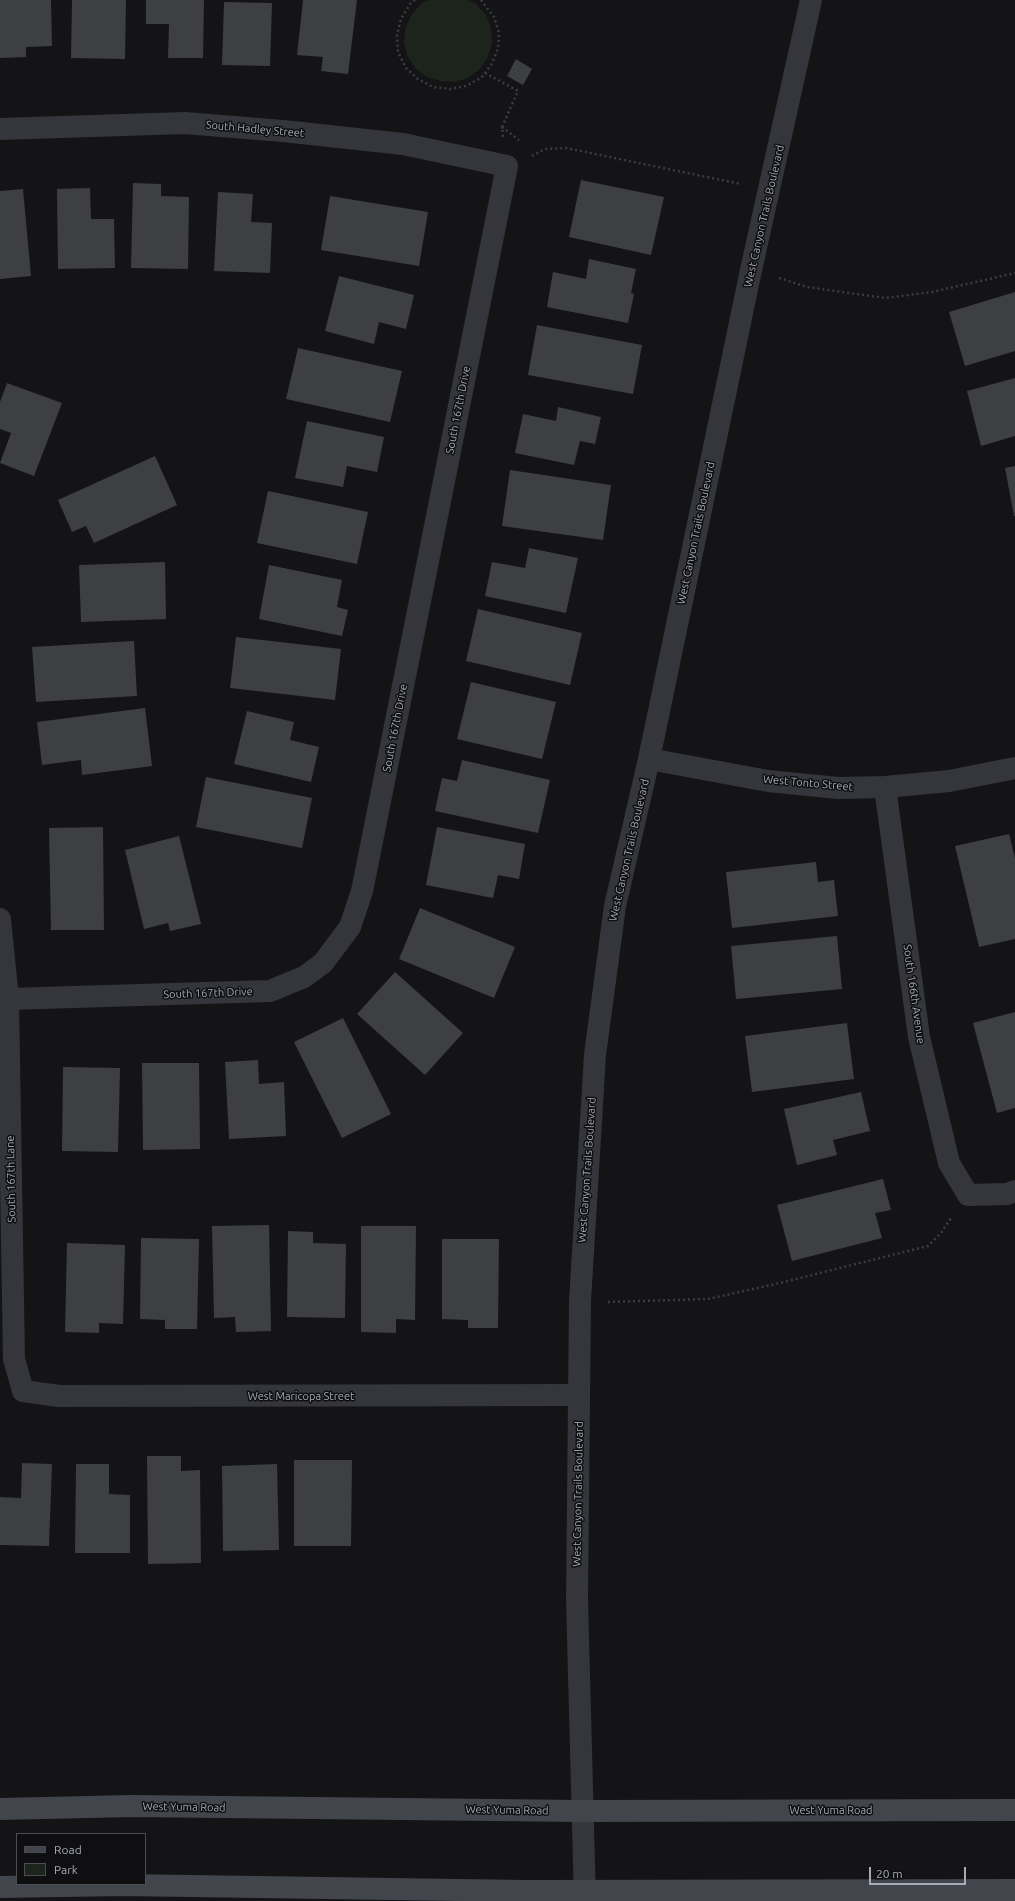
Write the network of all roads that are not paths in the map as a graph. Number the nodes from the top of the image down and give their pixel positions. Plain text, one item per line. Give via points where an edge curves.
1 (811, 0) edge
2 (0, 129) edge
3 (507, 166) joint
4 (649, 759) junction
5 (1015, 768) edge
6 (885, 787) junction
7 (0, 919) edge
8 (8, 999) junction
9 (1015, 1191) edge
10 (23, 1391) joint
11 (579, 1395) junction
12 (0, 1809) edge
13 (1015, 1810) edge
14 (582, 1811) junction
15 (0, 1886) edge
16 (1015, 1890) edge
17 (585, 1896) edge

1 - 4 street, West Canyon Trails Boulevard via 751,270
2 - 3 street, South Hadley Street via 200,124 403,144
3 - 8 street, South 167th Drive via 362,891 350,927 323,963 304,977 270,991
4 - 6 street, West Tonto Street via 768,781 838,788
4 - 11 street, West Canyon Trails Boulevard via 615,906 596,1047 585,1187
5 - 6 street, West Tonto Street via 949,781
6 - 9 street, South 166th Avenue via 919,1037 949,1163 968,1195 1007,1194
7 - 8 street, South 167th Lane
8 - 10 street, South 167th Lane via 14,1359
10 - 11 street, West Maricopa Street via 59,1396
11 - 14 street, West Canyon Trails Boulevard via 577,1599
12 - 14 main road, West Yuma Road via 140,1806
13 - 14 main road, West Yuma Road
14 - 17 street, West Canyon Trails Boulevard
15 - 17 main road via 123,1885
16 - 17 main road

